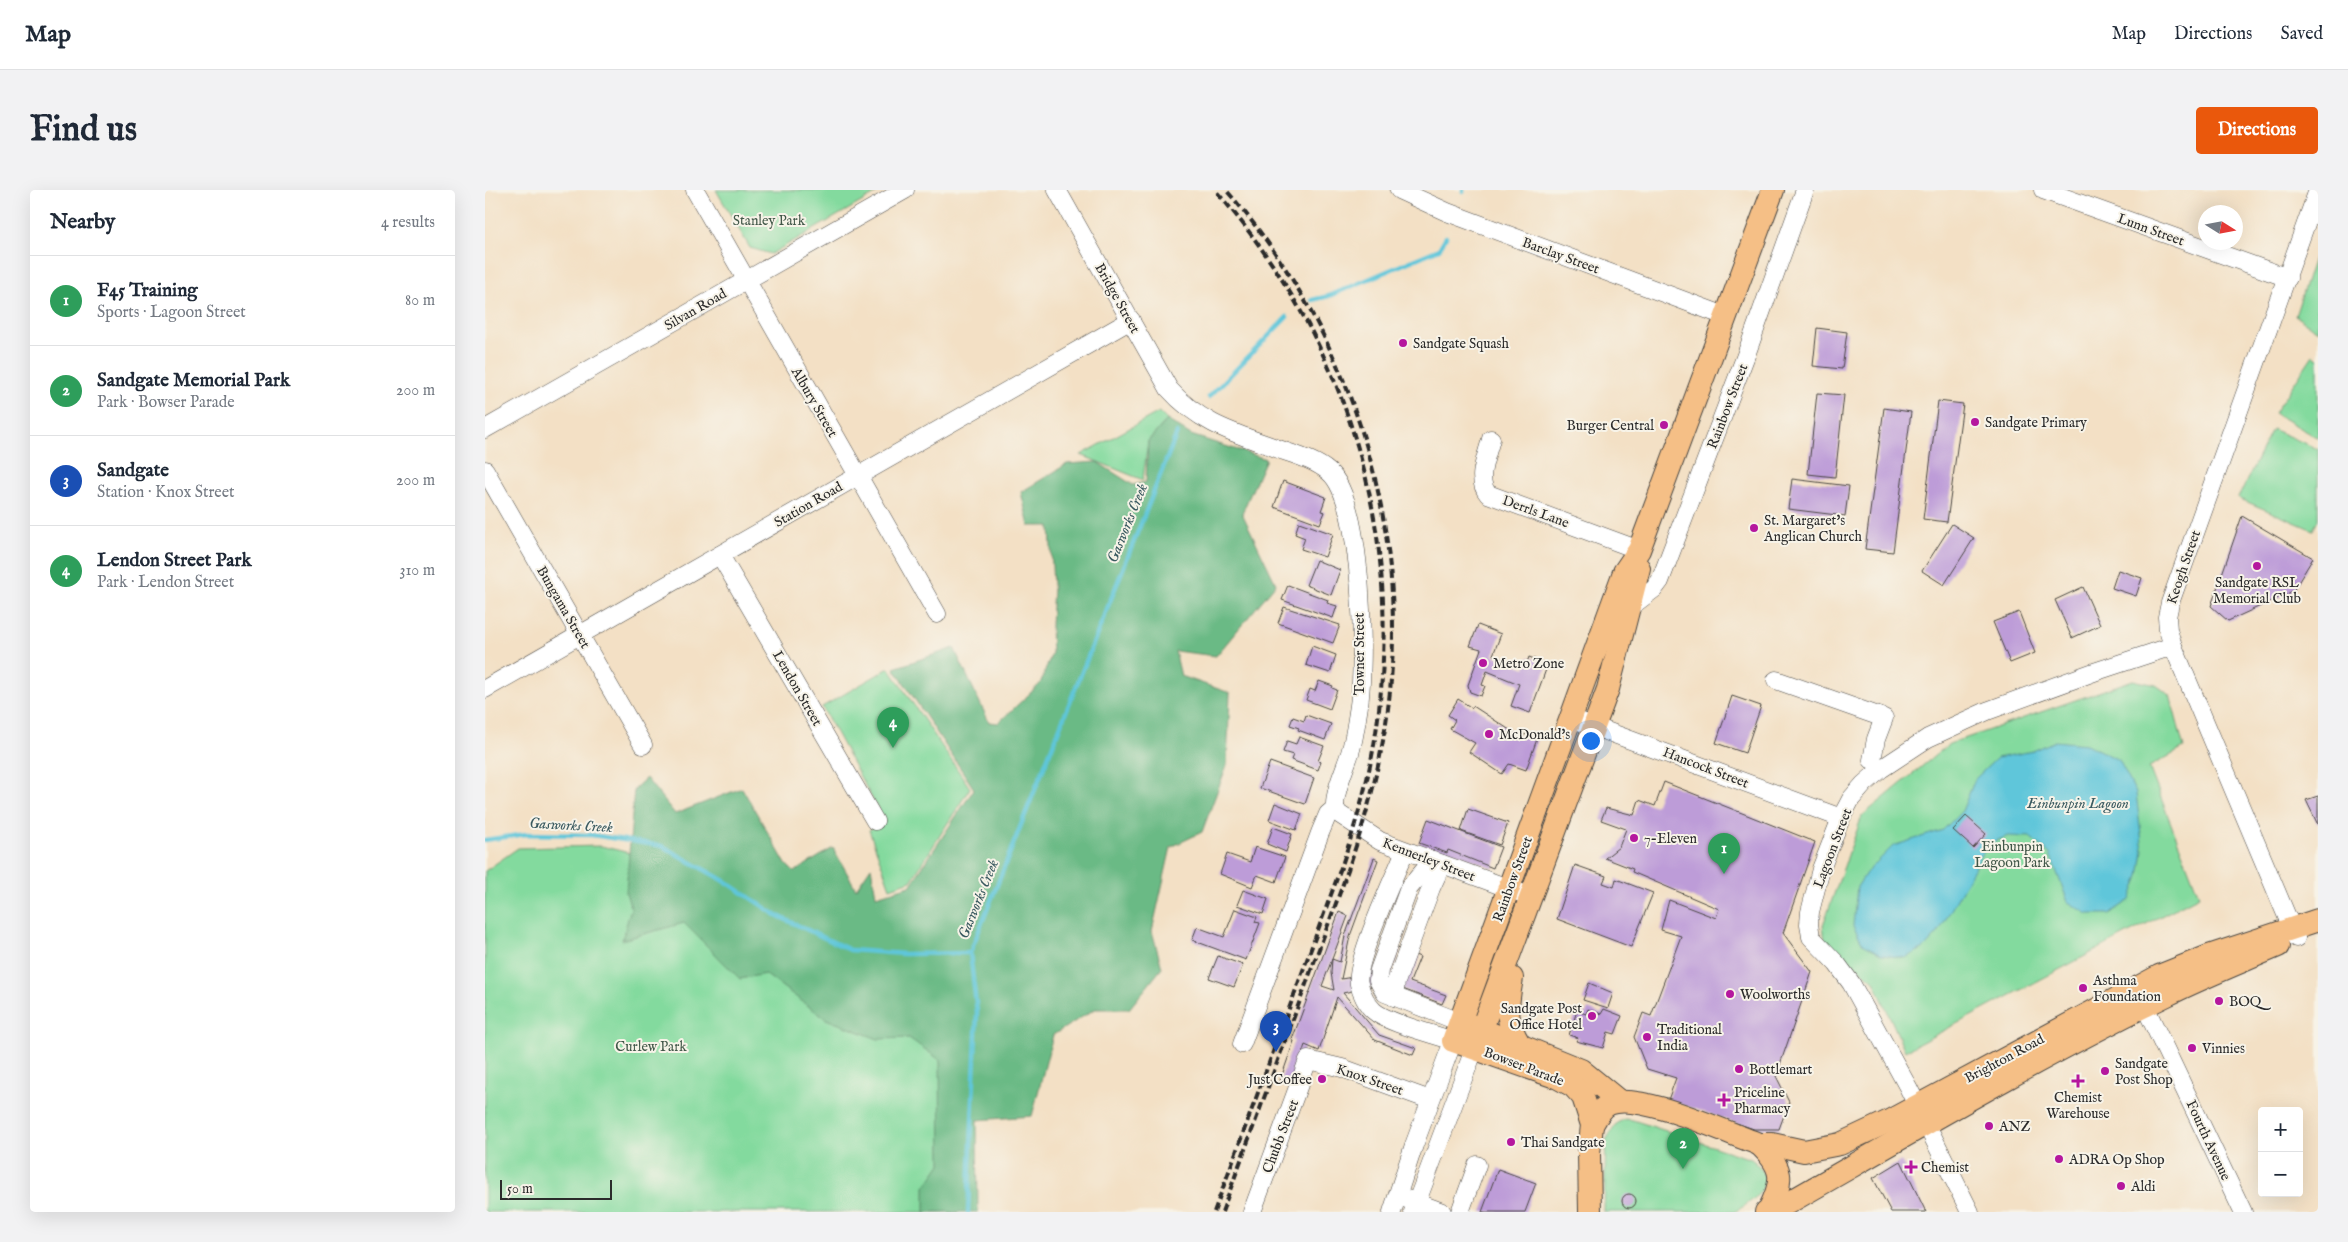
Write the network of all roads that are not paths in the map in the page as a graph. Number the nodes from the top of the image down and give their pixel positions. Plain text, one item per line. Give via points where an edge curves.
1 (695, 190) edge
2 (905, 190) edge
3 (1057, 190) edge
4 (1399, 190) edge
5 (1773, 190) edge
6 (1805, 190) edge
7 (2043, 190) edge
8 (2318, 190) edge
9 (2288, 278) junction
10 (746, 280) junction
11 (1725, 316) junction
12 (1131, 320) junction
13 (1183, 404) joint
14 (485, 428) edge
15 (1491, 439) dead end
16 (485, 470) edge
17 (857, 476) junction
18 (1639, 550) junction
19 (720, 555) junction
20 (1629, 608) junction
21 (937, 614) dead end
22 (580, 635) junction
23 (2173, 646) junction
24 (1775, 680) dead end
25 (485, 689) edge
26 (1571, 718) junction
27 (1595, 726) junction
28 (643, 745) dead end
29 (1872, 760) dead end
30 (1335, 808) junction
31 (1841, 818) junction
32 (875, 821) dead end
33 (1405, 850) junction
34 (1437, 862) junction
35 (1509, 889) junction
36 (1531, 897) junction
37 (2318, 920) edge
38 (2318, 929) edge
39 (2294, 933) junction
40 (1512, 947) junction
41 (2140, 997) junction
42 (1456, 1031) junction
43 (1478, 1038) junction
44 (1242, 1044) dead end
45 (1520, 1045) junction
46 (1309, 1060) joint
47 (1430, 1100) junction
48 (1619, 1101) junction
49 (1921, 1115) junction
50 (1592, 1125) junction
51 (1759, 1144) junction
52 (1477, 1165) dead end
53 (1395, 1204) edge
54 (1415, 1207) edge
55 (1768, 1211) edge
56 (1252, 1212) edge
57 (1442, 1212) edge
58 (1459, 1212) edge
59 (1590, 1212) edge
60 (1970, 1212) edge
61 (2243, 1212) edge

1 - 10 street, Albury Street
2 - 10 street, Silvan Road
3 - 12 street, Bridge Street
4 - 11 street, Barclay Street via 1447,212
5 - 11 main road, Rainbow Street
6 - 20 street, Rainbow Street via 1748,351 1660,581
7 - 9 street, Lunn Street
8 - 9 street, Keogh Street
9 - 23 street, Keogh Street via 2170,604 2167,617
10 - 14 street, Silvan Road
10 - 17 street, Albury Street
11 - 18 main road, Rainbow Street
12 - 13 street, Bridge Street via 1169,389
12 - 17 street, Station Road
13 - 30 street, Towner Street via 1207,422 1321,466 1339,485 1355,541 1362,681 1351,750
15 - 18 street, Derrls Lane via 1481,478 1482,487 1488,494
16 - 22 street, Bungama Street
17 - 19 street, Station Road
17 - 21 street, Albury Street
18 - 20 main road, Rainbow Street via 1639,572
18 - 26 main road, Rainbow Street via 1624,572
19 - 22 street, Station Road
19 - 32 street, Lendon Street
20 - 27 main road, Rainbow Street
22 - 25 street, Station Road
22 - 28 street, Bungama Street
23 - 31 street, Lagoon Street via 2005,704 1943,730 1863,784
23 - 39 street, Keogh Street
24 - 29 street via 1884,718
26 - 27 street, Hancock Street
26 - 35 main road, Rainbow Street
27 - 31 street, Hancock Street
27 - 36 main road, Rainbow Street
30 - 33 street, Kennerley Street via 1369,834
30 - 44 street, Towner Street via 1328,814
31 - 49 street, Lagoon Street via 1812,902 1811,937 1851,983
33 - 34 street, Kennerley Street
33 - 42 street via 1364,951 1359,984 1366,1002 1385,1018
34 - 35 street, Kennerley Street
34 - 42 street via 1409,888 1378,980 1385,994
35 - 36 street, Kennerley Street
35 - 42 main road, Rainbow Street
36 - 40 main road, Rainbow Street
37 - 39 main road, Brighton Road
38 - 39 main road, Brighton Road
39 - 41 main road, Brighton Road
40 - 43 main road, Rainbow Street
40 - 45 main road via 1513,975 1507,1007 1510,1030
41 - 49 main road, Brighton Road via 1964,1101
41 - 61 street, Fourth Avenue
42 - 43 main road, Bowser Parade
42 - 47 street, Rainbow Street
43 - 45 main road, Bowser Parade
43 - 50 main road, Bowser Parade via 1573,1086 1583,1097
43 - 54 street, Rainbow Street
45 - 48 main road, Bowser Parade via 1581,1070
46 - 47 street, Knox Street via 1342,1068
46 - 56 street, Chubb Street
47 - 53 street, Rainbow Street
48 - 50 main road via 1607,1105
48 - 51 main road via 1643,1102
49 - 51 main road, Brighton Road via 1840,1144 1804,1151
49 - 55 main road, Brighton Road via 1781,1206
49 - 60 street, Lagoon Street
50 - 59 main road
51 - 55 main road, Brighton Road via 1775,1160 1780,1173 1779,1187
52 - 58 street
53 - 54 street
54 - 57 street

